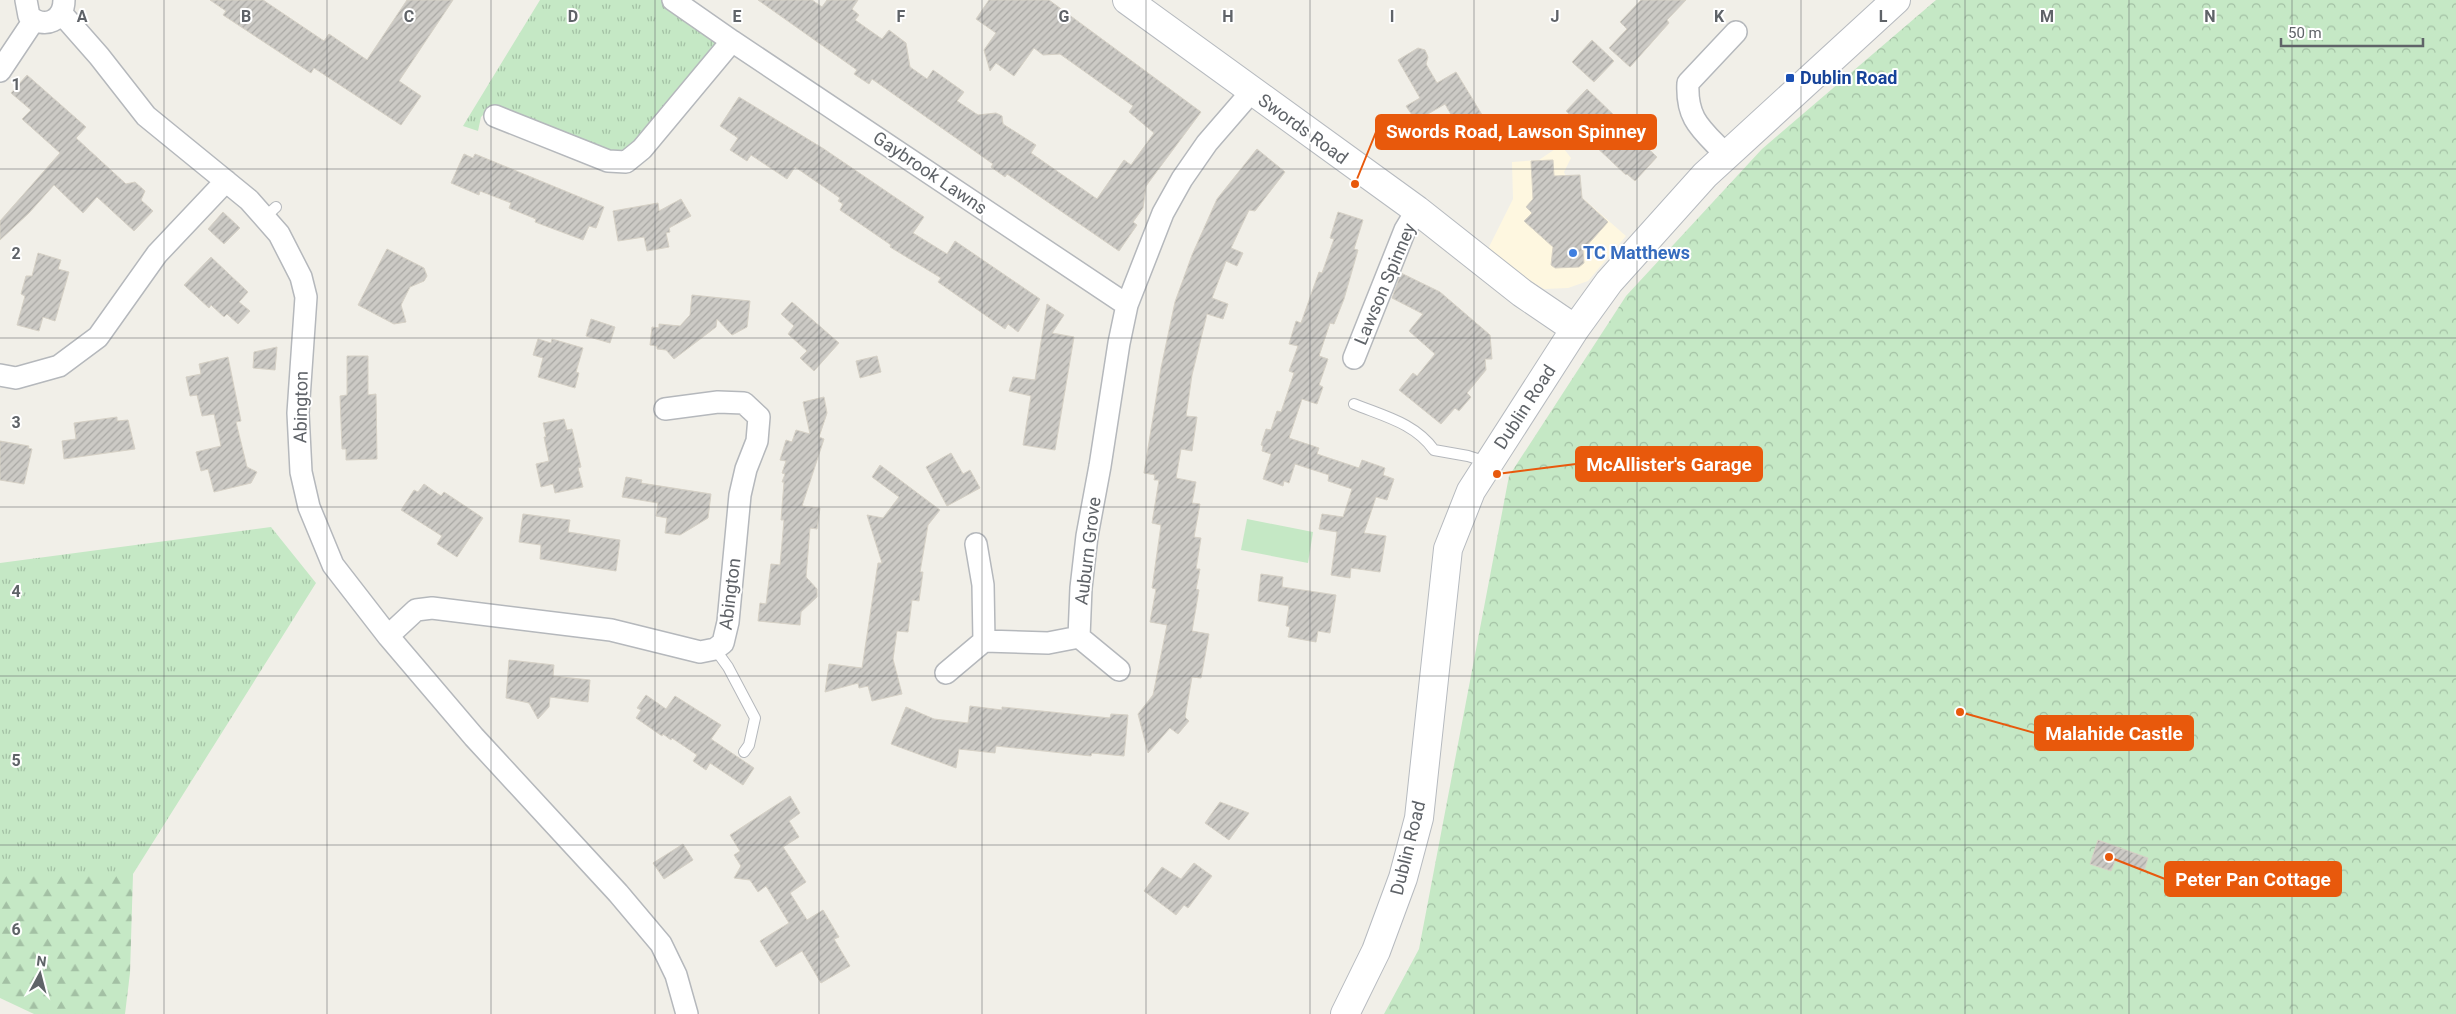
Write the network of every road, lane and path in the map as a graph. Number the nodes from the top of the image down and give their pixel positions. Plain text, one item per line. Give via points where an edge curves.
1 (26, 0) edge
2 (673, 0) edge
3 (1127, 0) edge
4 (1896, 0) edge
5 (63, 7) edge
6 (34, 20) junction
7 (1736, 32) dead end
8 (732, 41) junction
9 (0, 71) edge
10 (1252, 91) junction
11 (495, 116) dead end
12 (1727, 156) junction
13 (226, 181) junction
14 (1417, 210) junction
15 (1127, 305) junction
16 (1575, 329) junction
17 (1354, 358) dead end
18 (0, 375) edge
19 (1354, 404) dead end
20 (665, 410) dead end
21 (1488, 463) junction
22 (976, 544) dead end
23 (388, 636) junction
24 (1079, 636) junction
25 (984, 640) junction
26 (715, 649) junction
27 (1119, 670) dead end
28 (946, 673) dead end
29 (744, 752) dead end
30 (688, 1014) edge
31 (1345, 1014) edge

1 - 6 street via 26,10
2 - 8 street, Gaybrook Lawns
3 - 10 main road, Swords Road
4 - 12 main road, Dublin Road
5 - 6 street, Abington via 52,22
5 - 13 street, Abington via 146,116
6 - 9 street
7 - 12 street via 1688,83 1687,101 1693,120
8 - 11 street via 642,149 626,162 608,162
8 - 15 street, Gaybrook Lawns
10 - 14 main road, Swords Road
10 - 15 street via 1207,143 1182,179 1163,213
12 - 16 main road, Dublin Road via 1609,282
13 - 18 street via 156,254 98,337 59,366 16,378
13 - 23 street, Abington via 271,212 301,276 306,297 298,413 301,472 309,507 332,565
14 - 16 main road, Swords Road via 1522,293
14 - 17 street, Lawson Spinney
15 - 24 street, Auburn Grove via 1087,536
16 - 21 main road, Dublin Road
19 - 21 lane via 1407,426 1424,436 1434,450
20 - 26 street, Abington via 702,404 744,403 759,417 757,441 740,495 728,622 723,643
21 - 31 main road, Dublin Road via 1471,491 1448,549 1419,818 1376,950
22 - 25 street via 983,585
23 - 26 street, Abington via 416,610 432,608 611,630 700,652
23 - 30 street, Abington via 474,737 661,944 676,975
24 - 25 street via 1048,643
24 - 27 street
25 - 28 street
26 - 29 lane via 728,666 755,718 749,745

